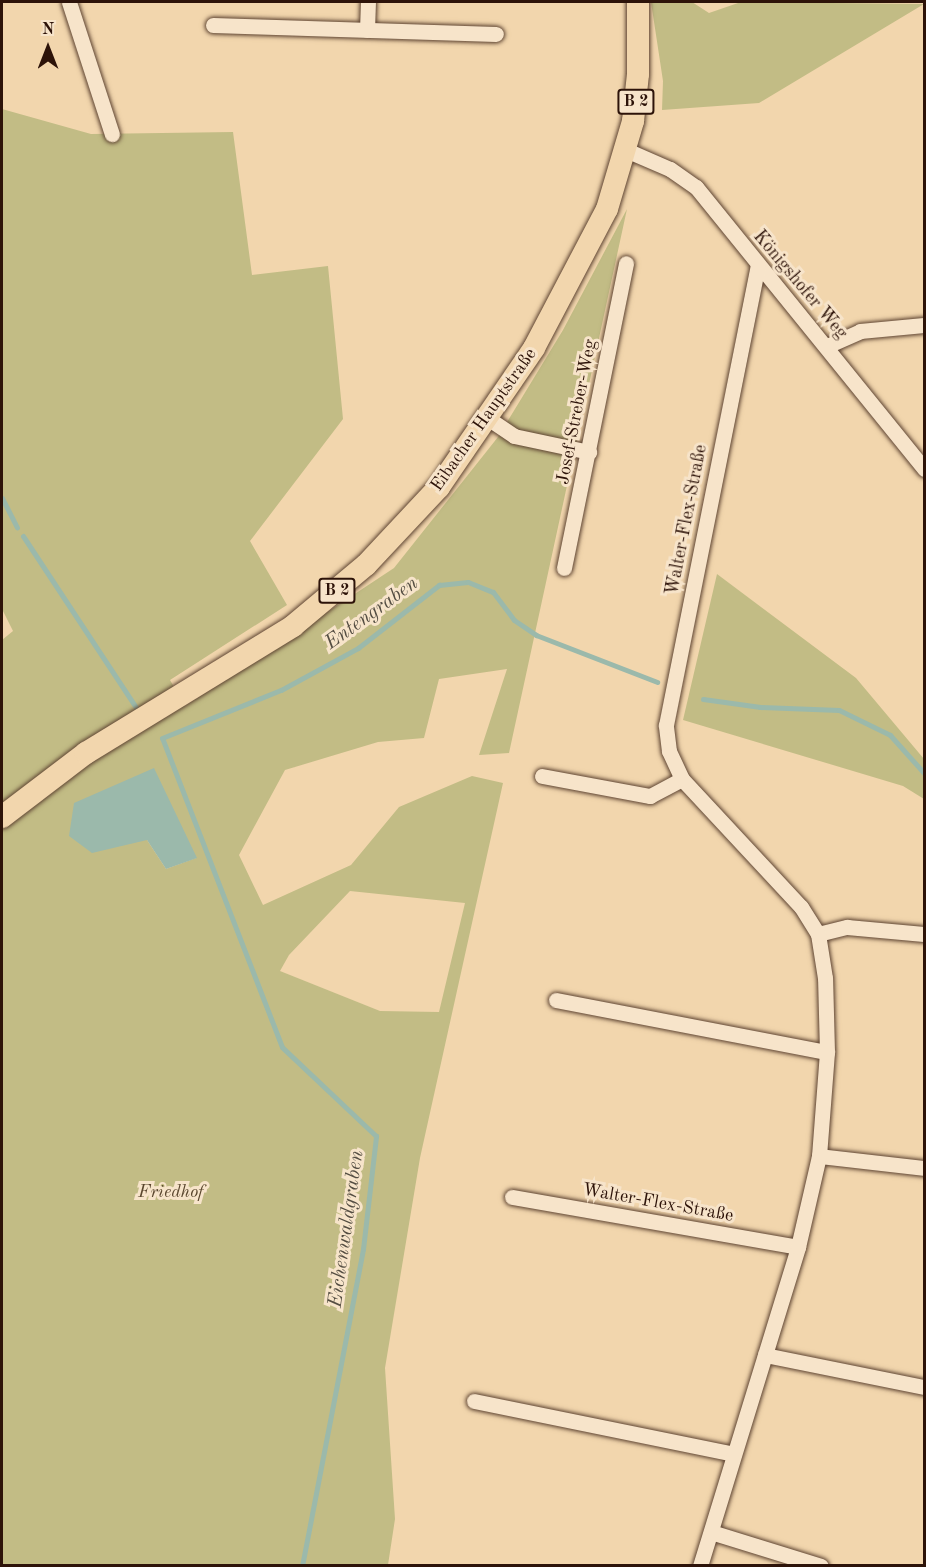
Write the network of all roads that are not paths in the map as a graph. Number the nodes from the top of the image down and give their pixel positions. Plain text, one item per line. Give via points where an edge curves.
1 (69, 2) edge
2 (368, 2) edge
3 (638, 2) edge
4 (213, 25) dead end
5 (367, 30) junction
6 (496, 34) dead end
7 (112, 134) dead end
8 (626, 150) junction
9 (626, 263) dead end
10 (758, 266) junction
11 (924, 326) edge
12 (827, 346) junction
13 (489, 418) junction
14 (589, 452) junction
15 (924, 469) edge
16 (564, 568) dead end
17 (542, 776) dead end
18 (682, 779) junction
19 (2, 817) edge
20 (924, 933) edge
21 (818, 934) junction
22 (556, 1000) dead end
23 (827, 1052) junction
24 (819, 1156) junction
25 (924, 1168) edge
26 (512, 1197) dead end
27 (798, 1247) junction
28 (765, 1355) junction
29 (924, 1387) edge
30 (474, 1401) dead end
31 (734, 1454) junction
32 (711, 1532) junction
33 (700, 1566) edge
34 (821, 1566) edge

1 - 7 street
2 - 5 street
3 - 8 main road, Eibacher Hauptstraße / B 2 via 638,82
4 - 5 street
5 - 6 street
8 - 10 street, Königshofer Weg via 696,187
8 - 13 main road, Eibacher Hauptstraße / B 2 via 589,250
9 - 14 street, Josef-Streber-Weg
10 - 12 street, Königshofer Weg
10 - 18 street, Walter-Flex-Straße via 666,725 669,751
11 - 12 street via 860,331
12 - 15 street, Königshofer Weg
13 - 14 street via 514,436
13 - 19 main road, Eibacher Hauptstraße / B 2 via 439,487 345,585 256,651 144,716 60,771
14 - 16 street, Josef-Streber-Weg
17 - 18 street via 650,796
18 - 21 street, Walter-Flex-Straße via 801,907
20 - 21 street via 847,927
21 - 23 street, Walter-Flex-Straße via 825,978
22 - 23 street
23 - 24 street, Walter-Flex-Straße
24 - 25 street
24 - 27 street, Walter-Flex-Straße
26 - 27 street, Walter-Flex-Straße
27 - 28 street, Walter-Flex-Straße
28 - 29 street
28 - 31 street, Walter-Flex-Straße
30 - 31 street
31 - 32 street, Walter-Flex-Straße
32 - 33 street, Walter-Flex-Straße
32 - 34 street

